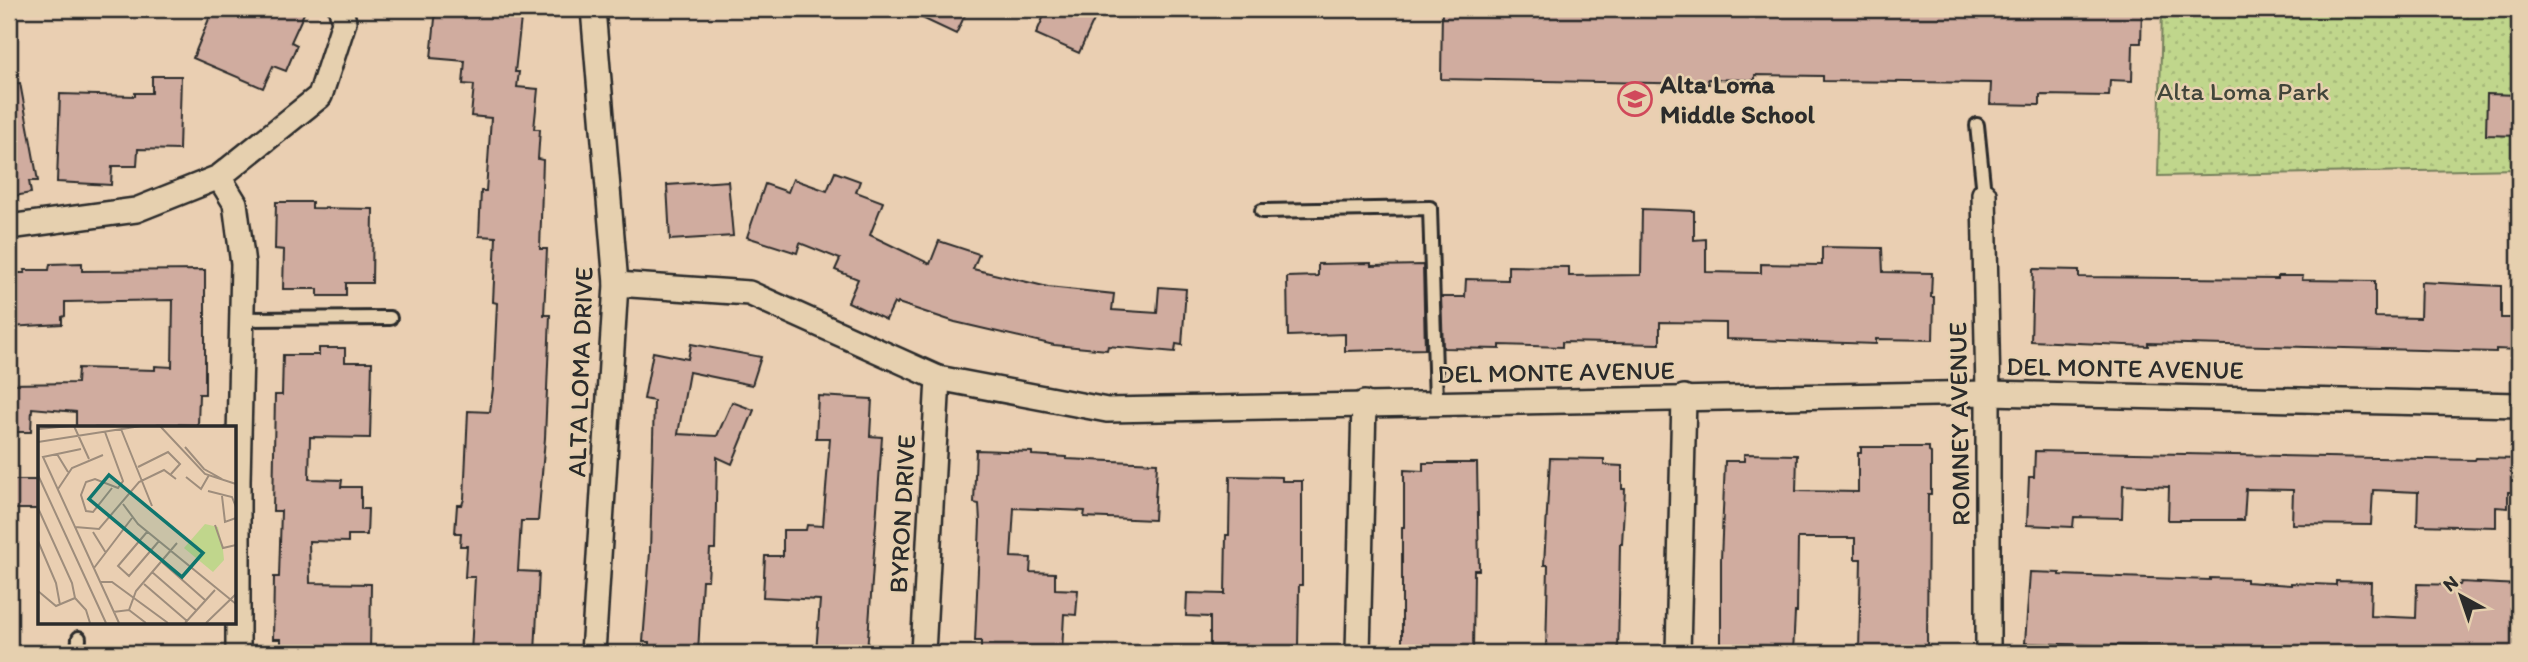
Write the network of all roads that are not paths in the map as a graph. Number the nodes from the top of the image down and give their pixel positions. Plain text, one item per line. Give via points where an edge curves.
1 (341, 9) edge
2 (593, 9) edge
3 (1977, 125) dead end
4 (219, 177) junction
5 (1983, 194) joint
6 (1262, 211) dead end
7 (9, 227) edge
8 (616, 284) junction
9 (390, 318) dead end
10 (242, 319) junction
11 (938, 378) junction
12 (1988, 393) junction
13 (1684, 397) junction
14 (1436, 402) junction
15 (1364, 403) junction
16 (2519, 405) edge
17 (236, 480) edge
18 (79, 638) dead end
19 (78, 653) edge
20 (238, 653) edge
21 (593, 653) edge
22 (923, 653) edge
23 (1358, 653) edge
24 (1678, 653) edge
25 (1989, 653) edge

1 - 4 street via 344,22 320,96
2 - 8 street, ALTA LOMA DRIVE
3 - 5 lane
4 - 7 street via 136,210
4 - 10 street via 235,203 243,264
5 - 12 street, ROMNEY AVENUE
6 - 14 lane via 1430,208
8 - 11 street, DEL MONTE AVENUE via 749,293
8 - 21 street, ALTA LOMA DRIVE
9 - 10 lane
10 - 17 street
11 - 15 street, DEL MONTE AVENUE via 1107,410
11 - 22 street, BYRON DRIVE
12 - 13 street, DEL MONTE AVENUE
12 - 16 street, DEL MONTE AVENUE
12 - 25 street, ROMNEY AVENUE
13 - 14 street, DEL MONTE AVENUE
13 - 24 street
14 - 15 street, DEL MONTE AVENUE
15 - 23 street
17 - 20 street
18 - 19 lane

